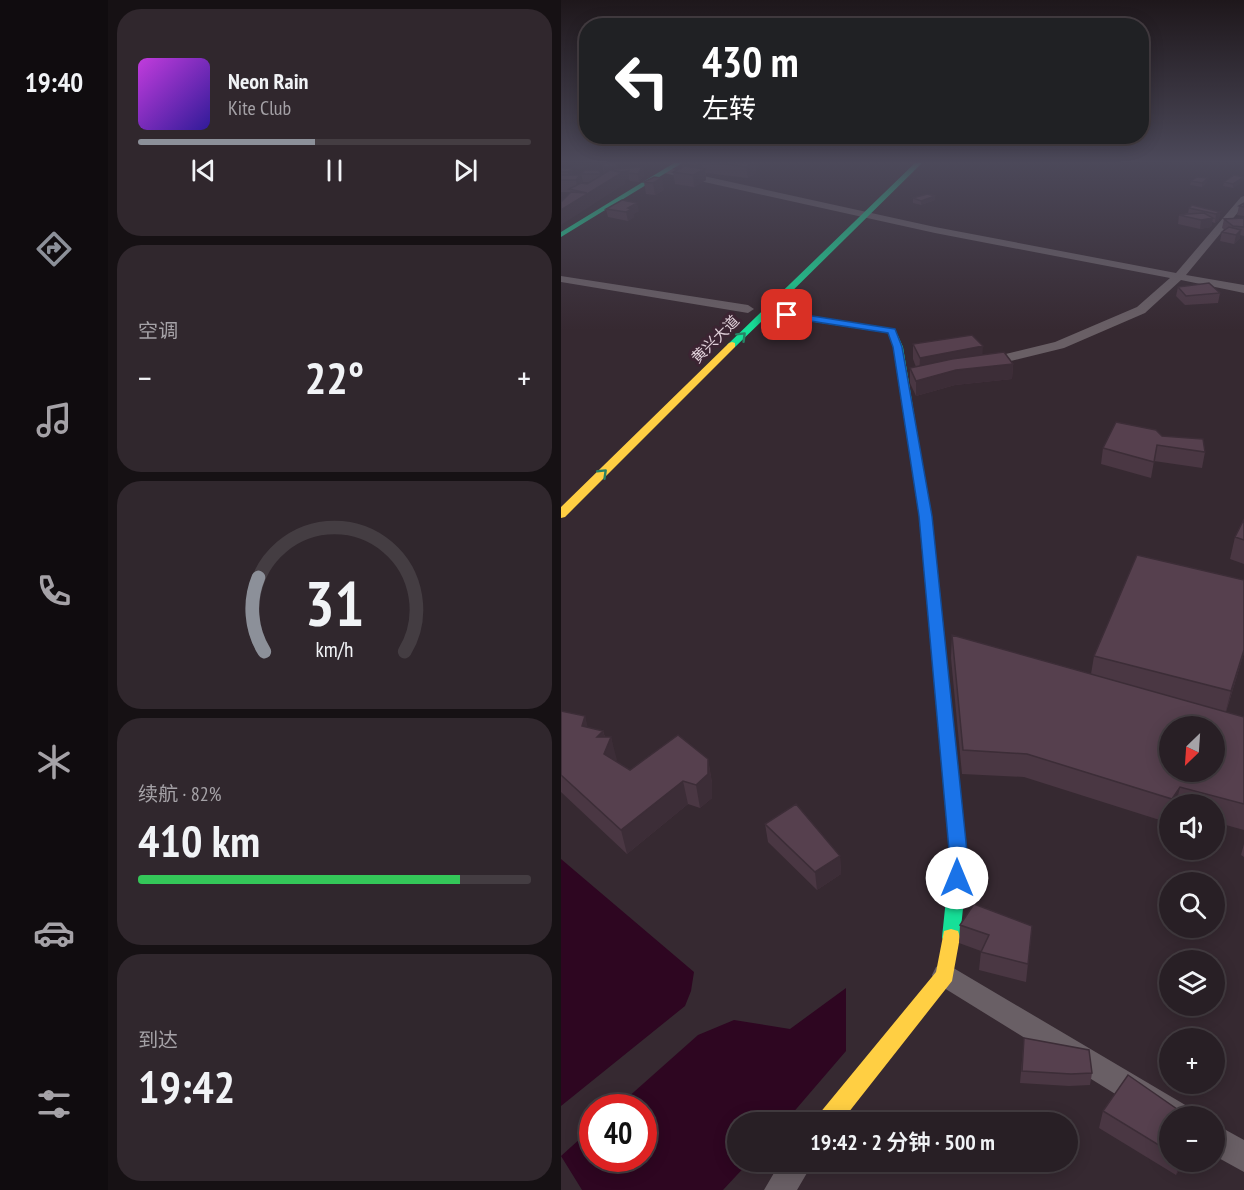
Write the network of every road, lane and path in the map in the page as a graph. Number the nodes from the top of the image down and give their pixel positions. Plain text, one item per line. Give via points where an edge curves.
1 (588, 219) edge
2 (842, 219) edge
3 (867, 219) edge
4 (883, 219) edge
5 (1228, 219) edge
6 (838, 222) dead end
7 (561, 235) edge
8 (819, 241) dead end
9 (836, 245) junction
10 (1179, 276) junction
11 (561, 279) edge
12 (1244, 289) edge
13 (751, 305) joint
14 (766, 312) junction
15 (732, 324) dead end
16 (970, 366) edge
17 (561, 514) edge
18 (945, 975) junction
19 (1161, 1106) edge
20 (835, 1112) edge
21 (1225, 1145) edge
22 (1244, 1157) edge
23 (791, 1172) edge
24 (779, 1190) edge

1 - 7 main road
2 - 6 main road
3 - 9 main road, 黄兴大道
4 - 10 street
5 - 10 street
8 - 9 main road via 831,239
9 - 14 main road, 黄兴大道
10 - 12 street
10 - 16 street via 1141,310 1059,345
11 - 13 street
13 - 15 main road, 黄兴大道
17 -> 14 main road, 黄兴大道
14 - 18 main road via 892,331 908,381 959,861
18 - 19 street
18 - 20 main road
21 - 22 street
23 - 24 street

